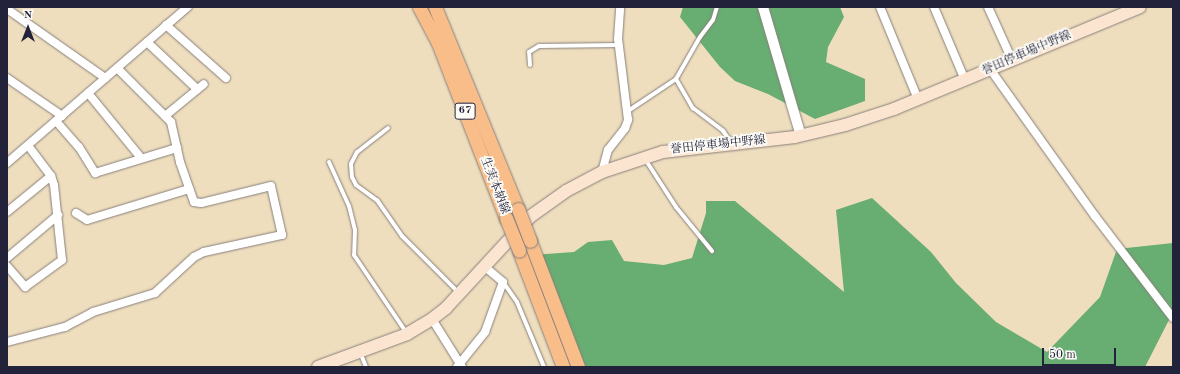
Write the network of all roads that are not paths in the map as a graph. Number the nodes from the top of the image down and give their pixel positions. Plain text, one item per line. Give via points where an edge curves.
1 (188, 7) edge
2 (419, 7) edge
3 (435, 7) edge
4 (620, 7) edge
5 (717, 7) edge
6 (763, 7) edge
7 (880, 7) edge
8 (934, 7) edge
9 (988, 7) edge
10 (1140, 7) edge
11 (7, 9) edge
12 (166, 25) junction
13 (147, 42) junction
14 (619, 46) junction
15 (1012, 60) junction
16 (530, 65) dead end
17 (117, 68) junction
18 (990, 69) junction
19 (7, 78) edge
20 (105, 78) junction
21 (226, 78) dead end
22 (676, 79) junction
23 (965, 80) junction
24 (88, 93) junction
25 (918, 99) junction
26 (628, 111) junction
27 (165, 116) junction
28 (59, 118) junction
29 (388, 128) dead end
30 (801, 136) junction
31 (733, 144) junction
32 (28, 146) junction
33 (177, 148) junction
34 (644, 157) junction
35 (141, 158) junction
36 (329, 162) dead end
37 (7, 163) edge
38 (602, 172) junction
39 (51, 176) junction
40 (189, 189) junction
41 (7, 212) edge
42 (76, 213) dead end
43 (58, 215) junction
44 (712, 251) dead end
45 (7, 258) edge
46 (7, 266) edge
47 (485, 267) junction
48 (503, 282) junction
49 (460, 294) junction
50 (1173, 318) edge
51 (432, 319) junction
52 (407, 334) junction
53 (7, 342) edge
54 (360, 352) junction
55 (460, 366) edge
56 (318, 367) edge
57 (366, 367) edge
58 (544, 367) edge
59 (563, 367) edge
60 (578, 367) edge

1 - 12 street
2 - 59 main road, 生実本納線 / 67, bridge via 438,43
3 - 60 main road, 生実本納線 / 67, bridge via 518,209
4 - 14 street
5 - 22 lane via 713,20
6 - 30 street
7 - 25 street
8 - 23 street
9 - 15 street
10 - 15 main road, 誉田停車場中野線
11 - 20 street
12 - 13 street
12 - 21 street
13 - 17 street
13 - 27 street via 201,86
14 - 16 lane via 538,46 529,52
14 - 26 street
15 - 18 main road, 誉田停車場中野線
17 - 20 street
17 - 27 street
18 - 23 main road, 誉田停車場中野線
18 - 50 street via 1095,216
19 - 28 street
20 - 24 street
22 - 26 lane
22 - 31 lane via 693,108 723,131
23 - 25 main road, 誉田停車場中野線
24 - 28 street
24 - 35 street
25 - 30 main road, 誉田停車場中野線 via 845,125
26 - 38 street via 625,128 608,150
27 - 33 street via 171,122
28 - 32 street
28 - 35 street via 95,173
29 - 49 lane via 357,152 351,164 352,177 356,185 377,200 402,236
30 - 31 main road, 誉田停車場中野線
31 - 34 main road, 誉田停車場中野線 via 688,148
32 - 37 street
32 - 39 street
33 - 35 street
33 - 40 street
34 - 38 main road, 誉田停車場中野線
34 - 44 lane via 676,207
36 - 52 lane via 349,206 355,230 354,255
38 - 47 main road, 誉田停車場中野線 via 566,191 531,216
39 - 41 street
39 - 43 street
40 - 42 street via 87,220
40 - 53 street via 194,202 201,203 271,186 282,235 204,252 194,257 155,293 93,312 65,327
43 - 45 street
43 - 46 street via 62,260 25,287
47 - 48 street
47 - 49 main road, 誉田停車場中野線
48 - 55 street via 485,332
48 - 58 lane via 517,302
49 - 51 main road, 誉田停車場中野線
51 - 52 main road, 誉田停車場中野線
51 - 55 street
52 - 54 main road, 誉田停車場中野線
54 - 56 main road, 誉田停車場中野線
54 - 57 lane

